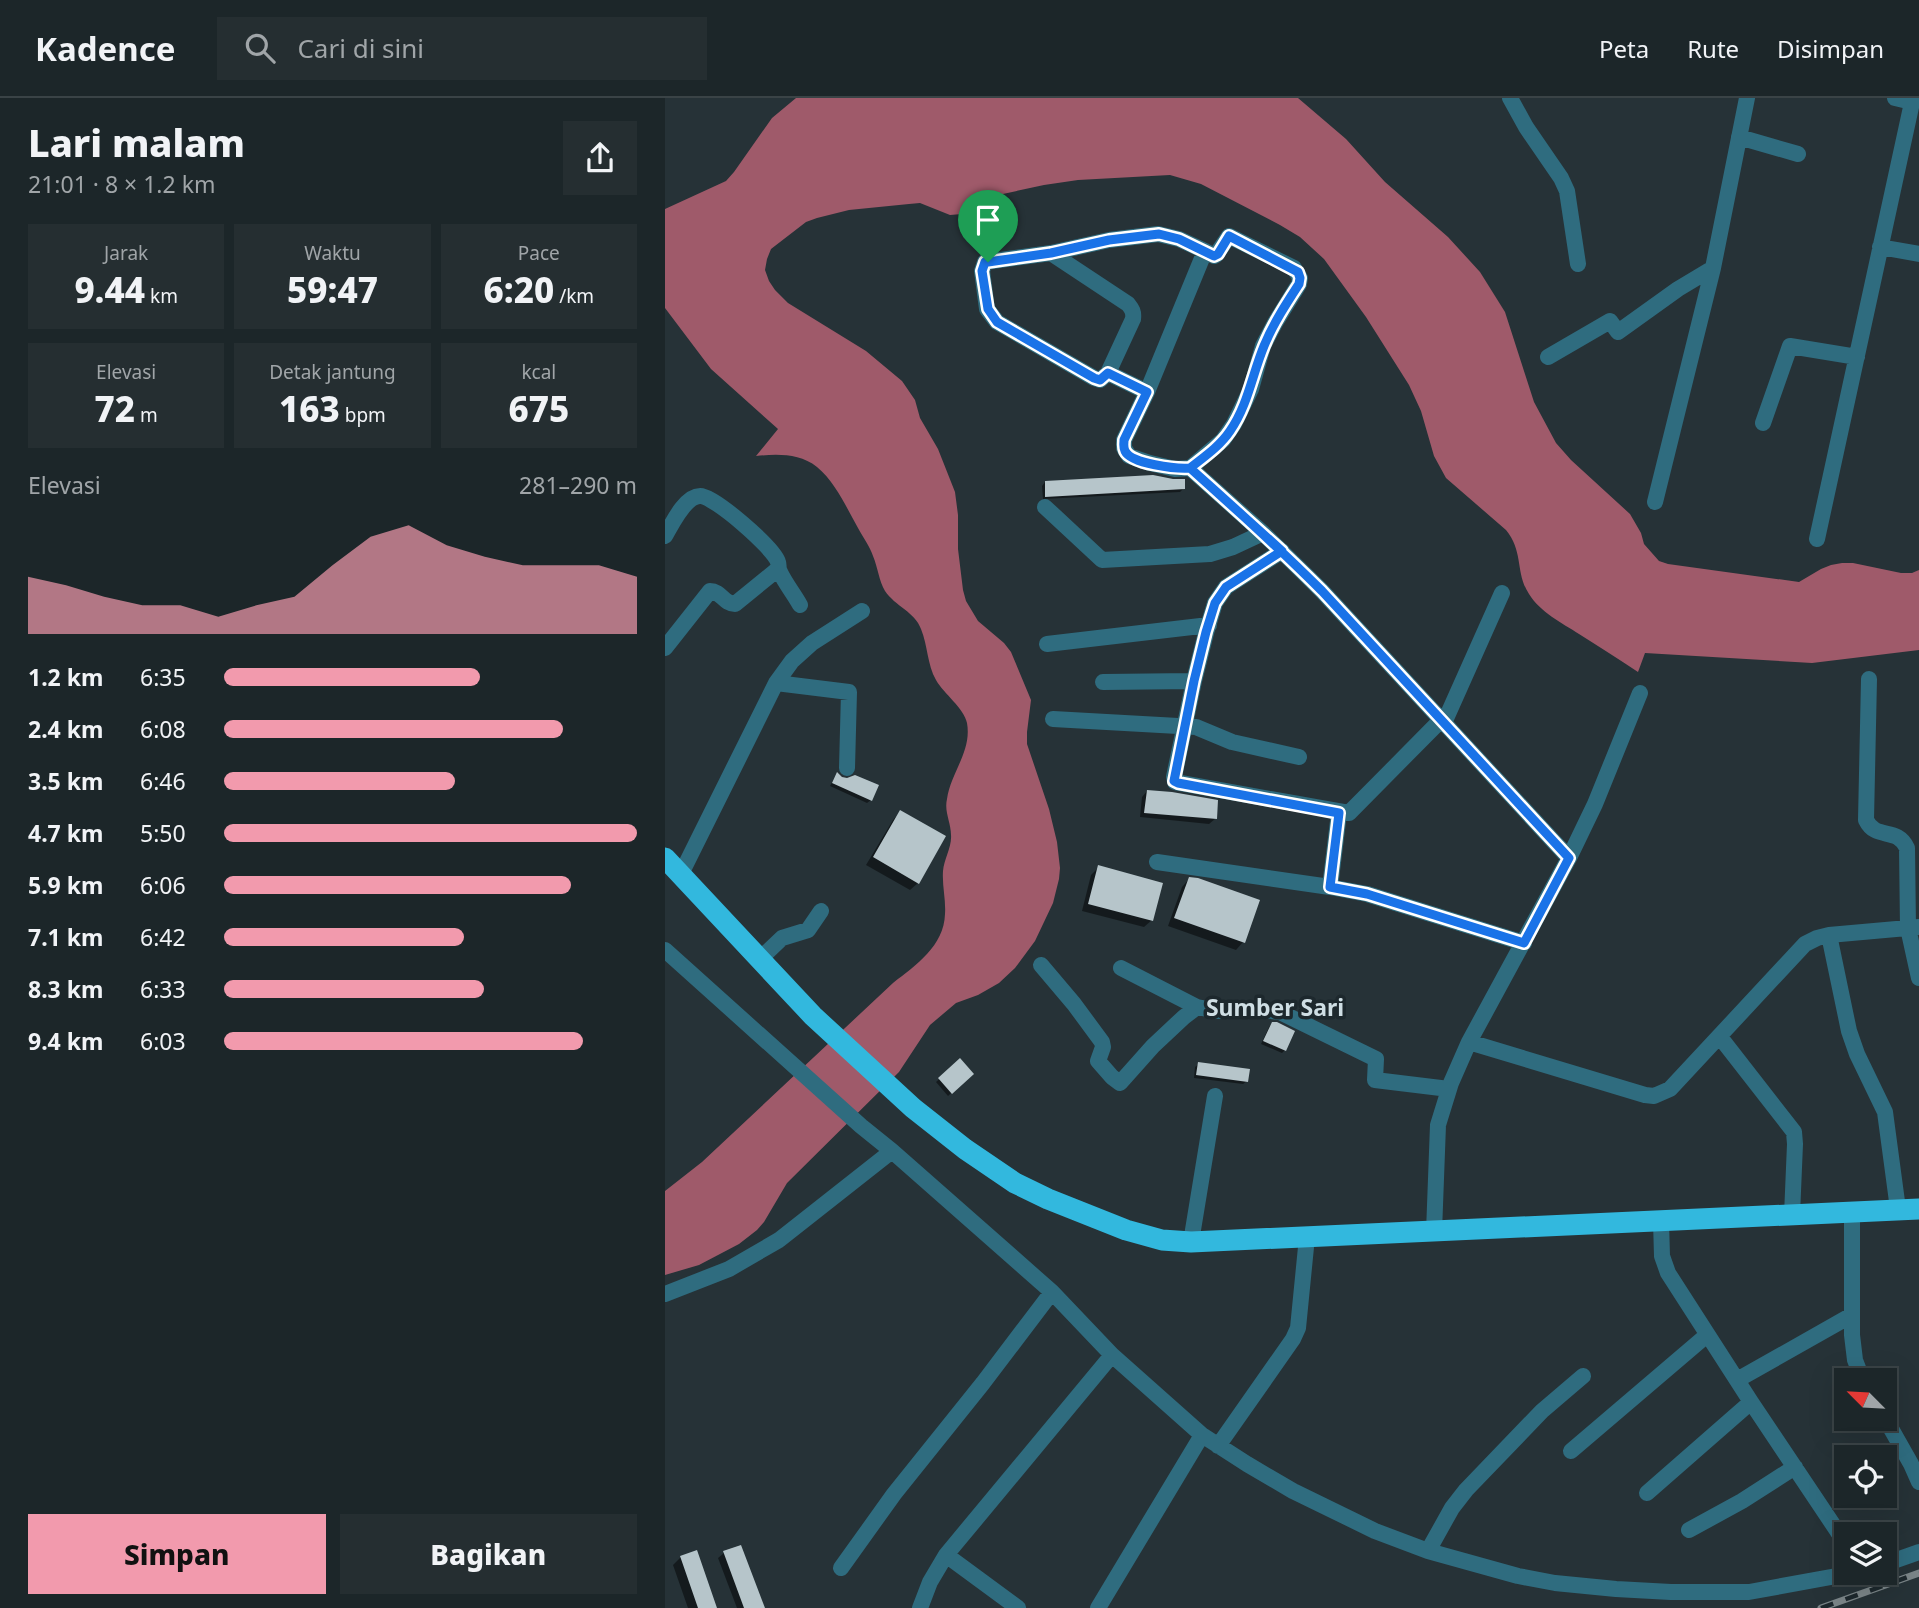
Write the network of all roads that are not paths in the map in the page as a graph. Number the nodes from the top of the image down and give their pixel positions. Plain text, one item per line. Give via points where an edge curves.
1 (1510, 98) edge
2 (1747, 98) edge
3 (1895, 98) edge
4 (1912, 100) edge
5 (1739, 137) junction
6 (1798, 154) dead end
7 (1880, 247) junction
8 (1205, 251) junction
9 (1051, 253) junction
10 (1919, 254) edge
11 (1578, 264) dead end
12 (1713, 268) junction
13 (1548, 357) dead end
14 (1857, 357) junction
15 (1108, 373) junction
16 (1147, 392) junction
17 (1763, 423) dead end
18 (1190, 468) junction
19 (1655, 502) dead end
20 (1045, 507) dead end
21 (1263, 533) junction
22 (665, 536) edge
23 (1817, 539) dead end
24 (1282, 551) junction
25 (778, 569) junction
26 (1502, 593) dead end
27 (800, 605) dead end
28 (862, 611) dead end
29 (1209, 625) junction
30 (1047, 643) dead end
31 (665, 648) edge
32 (1869, 679) dead end
33 (1194, 681) junction
34 (1103, 682) dead end
35 (776, 684) junction
36 (1640, 693) dead end
37 (1053, 719) dead end
38 (1443, 722) junction
39 (1185, 725) junction
40 (1299, 757) dead end
41 (847, 768) dead end
42 (1339, 813) junction
43 (665, 858) edge
44 (1569, 858) junction
45 (1157, 862) dead end
46 (681, 874) junction
47 (1330, 887) junction
48 (821, 911) dead end
49 (1914, 927) edge
50 (1829, 935) junction
51 (1524, 943) junction
52 (665, 950) edge
53 (760, 959) junction
54 (1041, 965) dead end
55 (1121, 968) dead end
56 (1919, 978) edge
57 (1197, 1007) junction
58 (1720, 1037) junction
59 (1469, 1042) junction
60 (1449, 1089) junction
61 (1215, 1096) dead end
62 (892, 1151) junction
63 (1909, 1209) edge
64 (1852, 1212) junction
65 (1792, 1214) junction
66 (1661, 1221) junction
67 (1434, 1232) junction
68 (1307, 1237) junction
69 (1191, 1242) junction
70 (1052, 1292) junction
71 (665, 1294) edge
72 (1851, 1315) junction
73 (1707, 1335) junction
74 (1112, 1355) junction
75 (1858, 1368) edge
76 (1583, 1376) dead end
77 (1737, 1380) junction
78 (1751, 1402) junction
79 (1893, 1432) edge
80 (1202, 1435) junction
81 (1218, 1446) junction
82 (1571, 1451) dead end
83 (1795, 1467) junction
84 (1919, 1482) edge
85 (1647, 1493) dead end
86 (1834, 1526) edge
87 (1689, 1530) dead end
88 (1428, 1551) junction
89 (1919, 1552) edge
90 (946, 1555) junction
91 (1897, 1560) edge
92 (841, 1568) dead end
93 (1834, 1577) edge
94 (920, 1608) edge
95 (1018, 1608) edge
96 (1098, 1608) edge

1 - 11 street via 1567,191
2 - 5 street
3 - 4 street
4 - 7 street
5 - 6 street
5 - 12 street
7 - 10 street
7 - 14 street
8 - 9 street via 1159,234
8 - 16 street
8 - 18 street via 1216,255 1231,236 1294,268 1300,278 1263,346 1234,424 1223,440
9 - 15 street via 1134,312
9 - 15 street via 985,262 982,271 988,309 997,322 1094,378 1100,380
12 - 13 street via 1678,289 1620,337 1610,321
12 - 19 street
14 - 17 street via 1790,346
14 - 23 street
15 - 16 street
16 - 18 street via 1124,440 1125,452 1150,463
18 - 21 street
20 - 21 street via 1102,560 1210,554
21 - 24 street
22 - 25 street via 690,499 700,496 750,529 778,561
24 - 29 street via 1226,587 1215,603
24 - 38 street
25 - 27 street
25 - 31 street via 735,604 710,591
26 - 38 street
28 - 35 street via 812,643
29 - 30 street
29 - 33 street
32 - 49 street via 1865,820 1869,828 1903,840 1907,848
33 - 34 street
33 - 39 street
35 - 41 street via 851,693
35 - 46 street
36 - 44 street
37 - 39 street
38 - 42 street via 1352,811
38 - 44 street
39 - 40 street via 1241,745
39 - 42 street via 1175,782
42 - 47 street
43 - 46 highway
44 - 51 street
45 - 47 street
46 - 53 highway
47 - 51 street via 1367,894
48 - 53 street via 808,930 782,938
49 - 50 street
49 - 56 street
50 - 58 street via 1805,944
50 - 63 street via 1849,1031 1885,1112
51 - 59 street
52 - 62 street
53 - 69 highway via 813,1016 913,1108 1015,1183 1126,1230
54 - 57 street via 1102,1042 1098,1060 1120,1083
55 - 57 street
57 - 60 street via 1280,1012 1376,1059 1375,1080
58 - 59 street via 1670,1089 1654,1096
58 - 65 street via 1794,1132
59 - 60 street
60 - 67 street via 1439,1125
61 - 69 street
62 - 70 street
62 - 71 street via 779,1240 729,1269
63 - 64 highway
64 - 65 highway
64 - 72 street
65 - 66 highway
66 - 67 highway
66 - 73 street via 1664,1264
67 - 68 highway
68 - 69 highway
68 - 81 street via 1293,1339
70 - 74 street
70 - 92 street
72 - 75 street
72 - 77 street
73 - 77 street
73 - 82 street
74 - 80 street
74 - 90 street
76 - 88 street via 1542,1411 1466,1490
77 - 78 street
78 - 83 street
78 - 85 street
79 - 84 street
80 - 81 street
80 - 96 street
81 - 88 street via 1331,1510
83 - 86 street
83 - 87 street
88 - 93 street via 1518,1576 1616,1589 1749,1591
89 - 91 street
90 - 94 street
90 - 95 street

